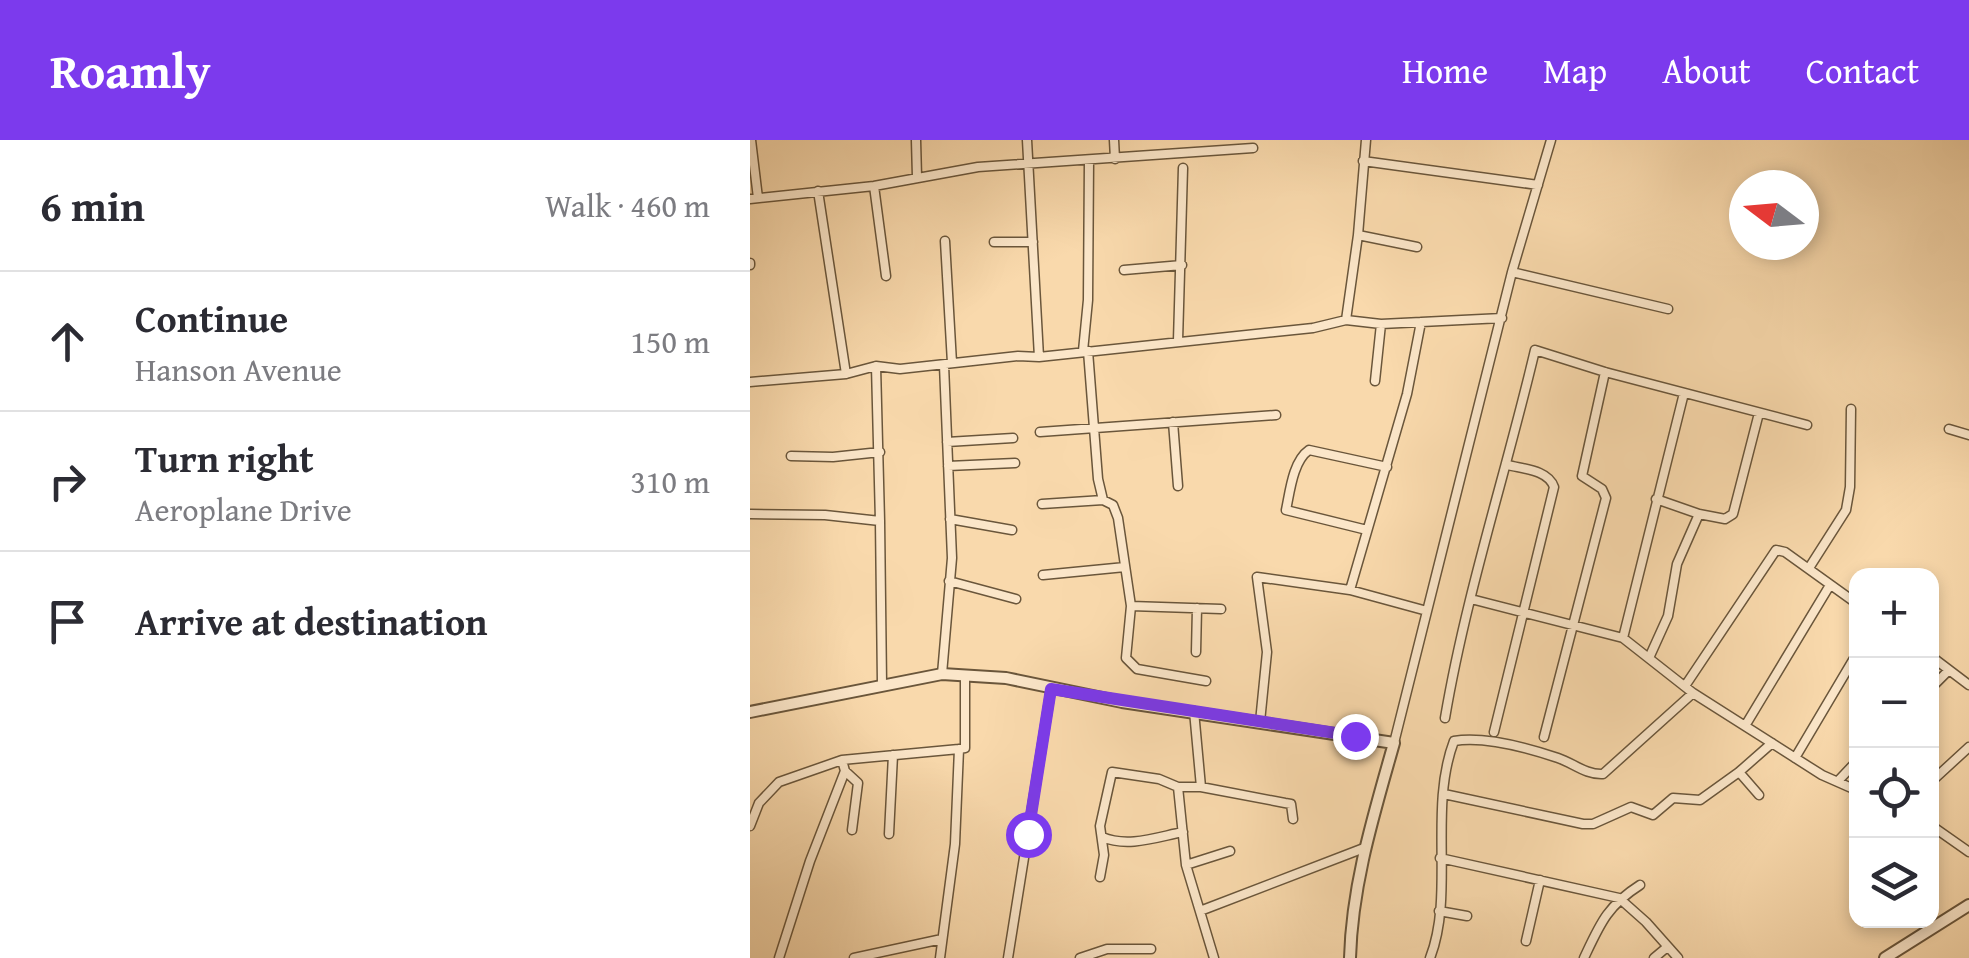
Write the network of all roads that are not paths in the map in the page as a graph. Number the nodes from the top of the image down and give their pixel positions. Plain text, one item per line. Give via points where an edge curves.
1 (751, 140) edge
2 (916, 140) edge
3 (1028, 140) edge
4 (1114, 140) edge
5 (1180, 140) edge
6 (1366, 140) edge
7 (1550, 140) edge
8 (1252, 148) dead end
9 (1179, 154) junction
10 (1115, 159) junction
11 (1088, 160) junction
12 (1364, 162) junction
13 (1030, 164) junction
14 (1183, 168) dead end
15 (917, 177) junction
16 (1538, 184) junction
17 (874, 186) junction
18 (818, 191) junction
19 (754, 199) edge
20 (1358, 236) junction
21 (945, 241) dead end
22 (994, 242) dead end
23 (1032, 242) junction
24 (1418, 247) dead end
25 (1182, 265) junction
26 (1124, 270) dead end
27 (1512, 272) junction
28 (886, 276) dead end
29 (1668, 309) dead end
30 (1502, 318) junction
31 (1346, 320) junction
32 (1420, 322) junction
33 (1381, 324) junction
34 (1178, 341) junction
35 (1086, 351) junction
36 (1039, 357) junction
37 (948, 364) junction
38 (876, 366) junction
39 (1605, 372) junction
40 (846, 374) junction
41 (1375, 381) dead end
42 (750, 382) edge
43 (1684, 393) junction
44 (1851, 409) dead end
45 (1759, 412) junction
46 (1276, 416) dead end
47 (1173, 422) junction
48 (1807, 425) dead end
49 (1094, 428) junction
50 (1948, 429) dead end
51 (1040, 432) dead end
52 (1969, 436) edge
53 (1012, 438) dead end
54 (947, 442) junction
55 (880, 452) junction
56 (791, 456) dead end
57 (1015, 463) dead end
58 (1508, 465) junction
59 (948, 466) junction
60 (1386, 467) junction
61 (1178, 486) dead end
62 (1656, 499) junction
63 (1103, 500) junction
64 (1042, 504) dead end
65 (750, 514) edge
66 (1699, 514) junction
67 (950, 519) junction
68 (880, 521) junction
69 (1012, 530) dead end
70 (1367, 530) junction
71 (1125, 567) junction
72 (1808, 568) junction
73 (1043, 575) dead end
74 (949, 581) junction
75 (1830, 585) junction
76 (1350, 590) junction
77 (1849, 598) edge
78 (1016, 599) dead end
79 (1471, 599) junction
80 (1131, 606) junction
81 (1198, 608) junction
82 (1221, 609) dead end
83 (1427, 611) junction
84 (1522, 612) junction
85 (1574, 624) junction
86 (1623, 638) junction
87 (1196, 652) dead end
88 (1649, 658) junction
89 (1854, 658) edge
90 (1933, 658) edge
91 (1949, 670) junction
92 (942, 674) junction
93 (965, 675) junction
94 (1939, 680) edge
95 (1206, 681) dead end
96 (882, 684) junction
97 (1969, 685) edge
98 (1685, 686) junction
99 (1051, 689) junction
100 (1693, 693) junction
101 (750, 712) edge
102 (1194, 712) junction
103 (1444, 718) dead end
104 (1260, 722) junction
105 (1745, 726) junction
106 (1494, 732) dead end
107 (1544, 737) dead end
108 (1394, 743) junction
109 (1772, 744) junction
110 (1969, 748) edge
111 (959, 749) junction
112 (894, 755) junction
113 (1795, 758) junction
114 (842, 760) junction
115 (1849, 769) edge
116 (844, 771) junction
117 (1739, 772) junction
118 (1939, 775) edge
119 (1838, 781) junction
120 (1849, 786) edge
121 (1178, 787) junction
122 (1201, 787) junction
123 (1444, 794) junction
124 (1759, 795) dead end
125 (1293, 819) dead end
126 (750, 826) edge
127 (852, 830) dead end
128 (1939, 830) edge
129 (1183, 832) junction
130 (888, 834) dead end
131 (1102, 837) junction
132 (1364, 848) junction
133 (1968, 848) edge
134 (1230, 851) dead end
135 (1440, 858) junction
136 (1186, 866) junction
137 (1100, 877) dead end
138 (1540, 880) junction
139 (1640, 885) dead end
140 (1619, 898) junction
141 (1969, 905) edge
142 (1200, 911) junction
143 (1439, 911) junction
144 (1467, 916) dead end
145 (942, 939) junction
146 (1526, 940) dead end
147 (1666, 948) junction
148 (1151, 949) dead end
149 (1350, 953) edge
150 (779, 958) edge
151 (854, 958) edge
152 (940, 958) edge
153 (1008, 958) edge
154 (1080, 958) edge
155 (1214, 958) edge
156 (1361, 958) edge
157 (1430, 958) edge
158 (1584, 958) edge
159 (1654, 958) edge
160 (1678, 958) edge
161 (1887, 958) edge

1 - 19 street
2 - 15 street
3 - 13 street
4 - 10 street
5 - 9 street
6 - 12 street
7 - 16 street
8 - 9 street
9 - 10 street
10 - 11 street
11 - 13 street
11 - 35 street
12 - 16 street
12 - 20 street
13 - 15 street
13 - 23 street
14 - 25 street
15 - 17 street
16 - 27 street
17 - 18 street
17 - 28 street
18 - 19 street
18 - 40 street
20 - 24 street
20 - 31 street
21 - 37 street
22 - 23 street
23 - 36 street
25 - 26 street
25 - 34 street
27 - 29 street
27 - 30 street
30 - 32 street
30 - 83 street
31 - 33 street
31 - 34 street
32 - 33 street
32 - 60 street
33 - 41 street
34 - 35 street
35 - 36 street
35 - 49 street
36 - 37 street
37 - 38 street
37 - 54 street
38 - 40 street
38 - 55 street
39 - 43 street
39 - 58 street via 1535,350
39 - 85 street via 1582,476 1606,498
40 - 42 street
43 - 45 street
43 - 62 street
44 - 72 street via 1846,510
45 - 48 street
45 - 66 street via 1733,514
46 - 47 street
47 - 49 street
47 - 61 street
49 - 51 street
49 - 63 street
50 - 52 street
53 - 54 street
54 - 59 street
55 - 56 street
55 - 68 street
57 - 59 street
58 - 79 street
58 - 84 street via 1544,474 1554,487
59 - 67 street
60 - 70 street
60 - 70 street via 1310,450 1294,476 1286,510
62 - 66 street
62 - 86 street
63 - 64 street
63 - 71 street via 1118,518
65 - 68 street
66 - 88 street
67 - 69 street
67 - 74 street
68 - 96 street
70 - 76 street
71 - 73 street
71 - 80 street
72 - 75 street
72 - 98 street via 1785,552 1769,556
74 - 78 street
74 - 92 street
75 - 77 street
75 - 105 street
76 - 83 street
76 - 104 street via 1257,577 1267,652
79 - 84 street
79 - 103 street
80 - 81 street
80 - 95 street via 1131,664
81 - 82 street
81 - 87 street
83 - 108 street
84 - 85 street
84 - 106 street
85 - 86 street
85 - 107 street
86 - 88 street
88 - 98 street
89 - 113 street
90 - 91 street
91 - 94 street
91 - 97 street
92 - 93 street
92 - 96 street
93 - 99 street
93 - 111 street via 965,748
96 - 101 street
98 - 100 street
99 - 102 street
99 - 153 street
100 - 105 street
100 - 123 street via 1603,774 1560,758 1458,740
102 - 104 street
102 - 122 street
104 - 108 street
105 - 109 street
108 - 132 street
109 - 113 street
109 - 117 street
110 - 118 street
111 - 112 street
111 - 145 street
112 - 114 street
112 - 130 street
113 - 119 street
114 - 116 street
114 - 126 street via 770,789
115 - 119 street
116 - 127 street via 858,782
116 - 150 street
117 - 123 street via 1700,800 1673,798 1652,815 1631,807 1593,824
117 - 124 street
119 - 120 street
121 - 122 street
121 - 129 street
121 - 131 street via 1112,772
122 - 125 street via 1290,804
123 - 135 street
128 - 133 street
129 - 131 street via 1133,842
129 - 136 street
131 - 137 street
132 - 142 street
132 - 149 street
134 - 136 street
135 - 138 street
135 - 143 street
136 - 142 street
138 - 140 street
138 - 146 street
139 - 140 street
140 - 147 street
140 - 158 street via 1600,920
141 - 161 street
142 - 155 street
143 - 144 street
143 - 157 street
145 - 151 street
145 - 152 street
147 - 159 street
147 - 160 street
148 - 154 street via 1107,949
149 - 156 street

